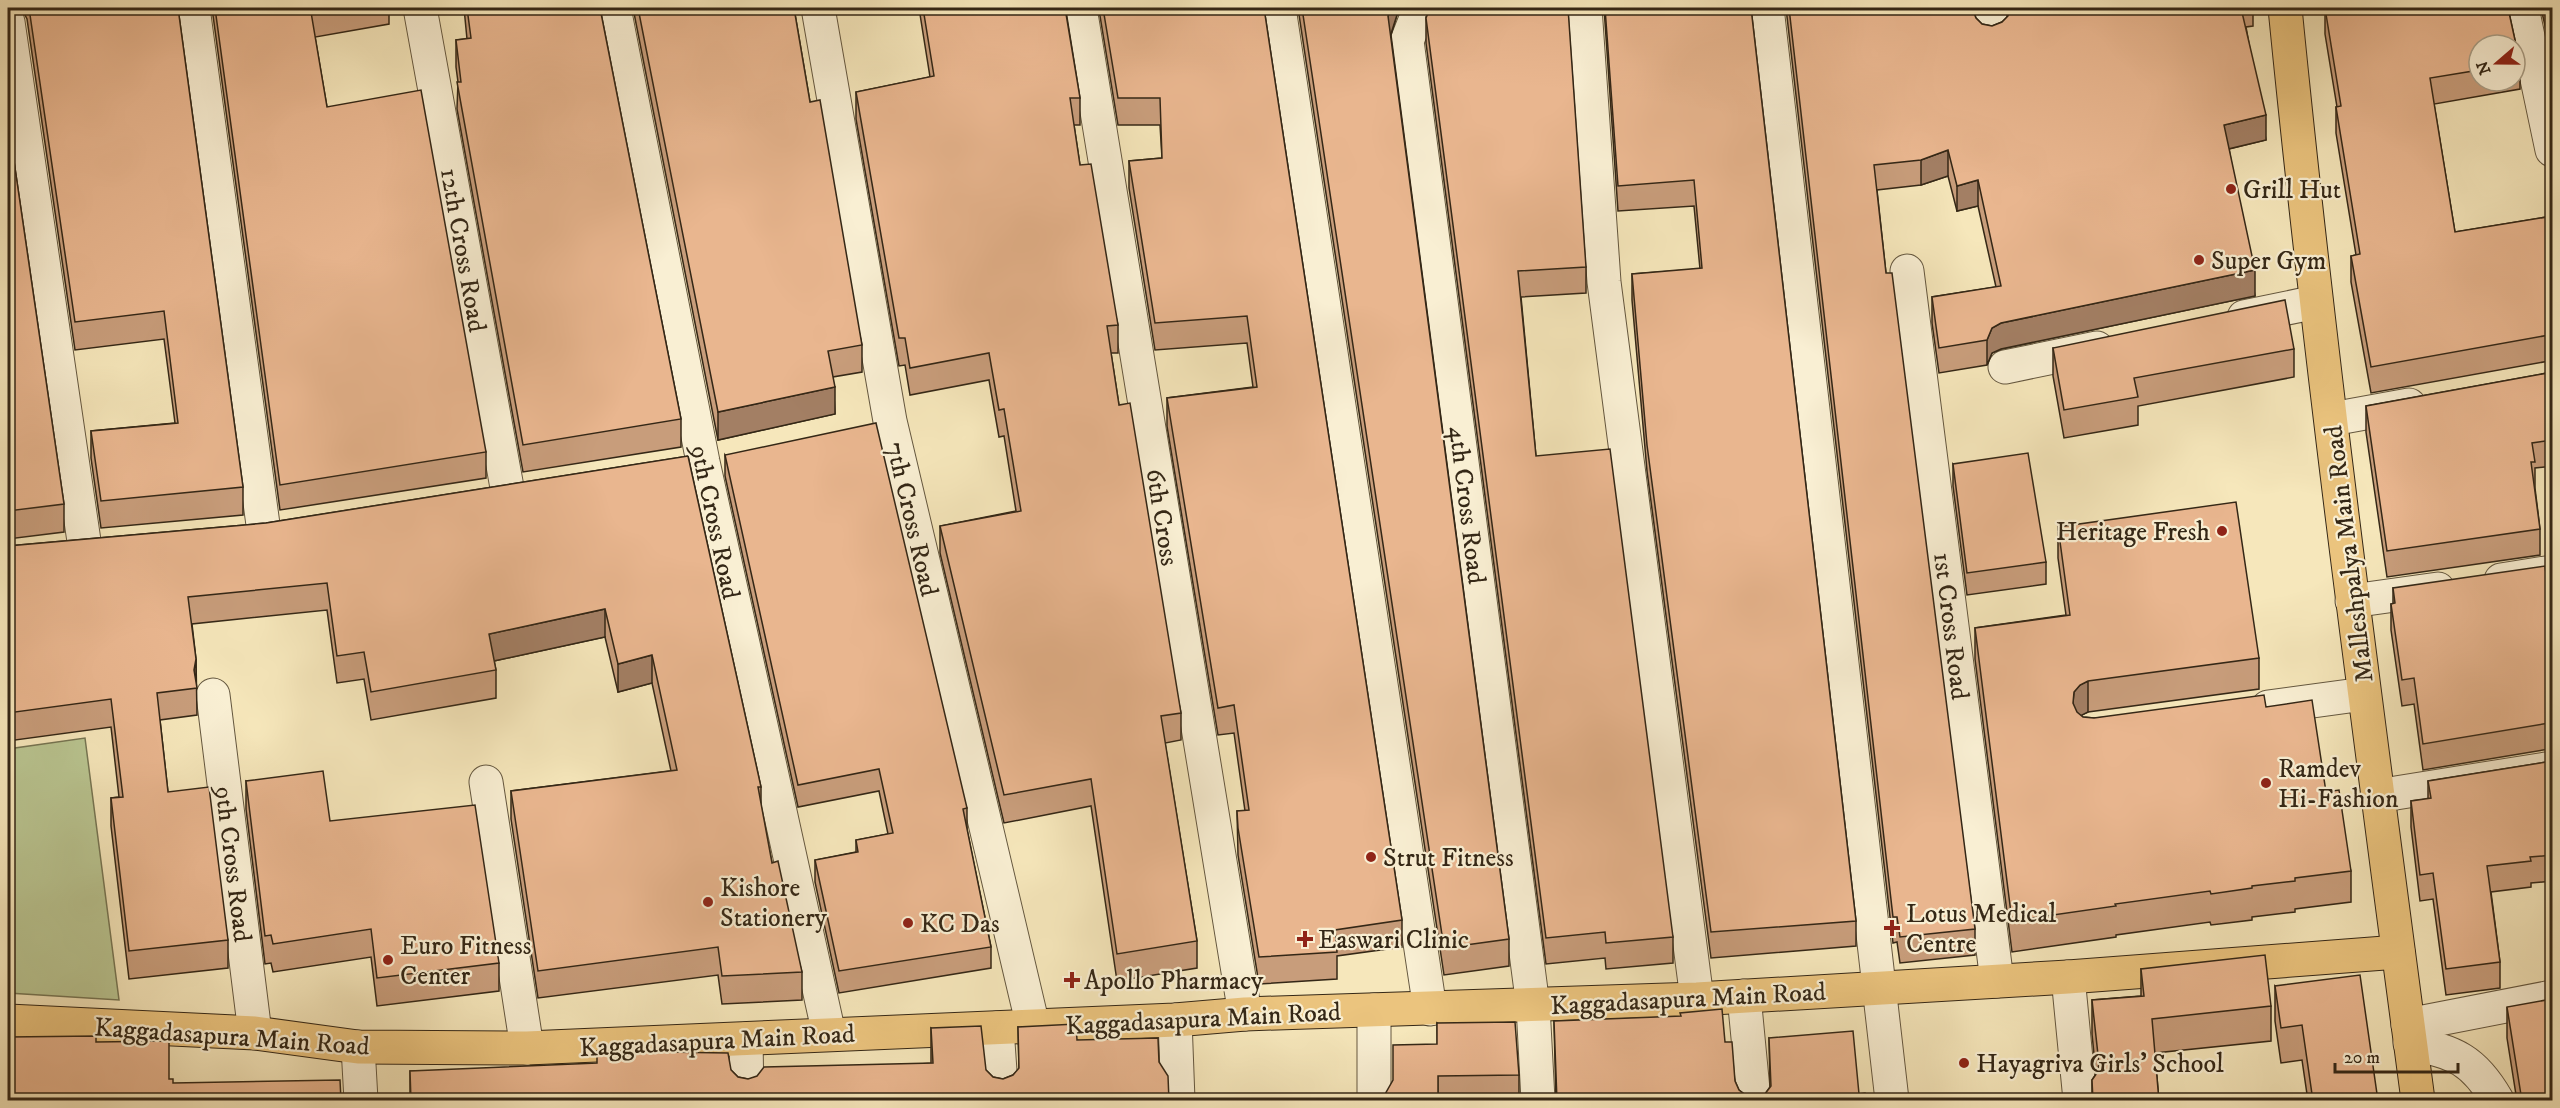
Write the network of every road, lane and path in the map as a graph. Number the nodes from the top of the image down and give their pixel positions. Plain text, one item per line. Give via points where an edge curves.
1 (193, 8) edge
2 (420, 8) edge
3 (614, 8) edge
4 (818, 8) edge
5 (1279, 8) edge
6 (1420, 8) edge
7 (1585, 8) edge
8 (1767, 8) edge
9 (2285, 8) edge
10 (2522, 8) edge
11 (1082, 20) dead end
12 (8, 22) edge
13 (2553, 150) edge
14 (1907, 271) dead end
15 (2316, 302) junction
16 (2212, 324) edge
17 (2131, 341) edge
18 (2005, 367) dead end
19 (2437, 400) edge
20 (2332, 419) junction
21 (738, 454) edge
22 (702, 462) junction
23 (668, 467) edge
24 (542, 487) edge
25 (508, 492) junction
26 (473, 498) edge
27 (299, 526) edge
28 (264, 532) junction
29 (230, 535) edge
30 (118, 545) edge
31 (85, 548) junction
32 (52, 552) edge
33 (2553, 572) edge
34 (2352, 601) junction
35 (2364, 694) junction
36 (213, 695) dead end
37 (2233, 712) edge
38 (2553, 768) edge
39 (486, 782) dead end
40 (2377, 796) junction
41 (2398, 952) junction
42 (2068, 976) junction
43 (1997, 981) junction
44 (1881, 989) junction
45 (1744, 996) junction
46 (2553, 997) edge
47 (1697, 999) junction
48 (1533, 1006) junction
49 (1374, 1010) junction
50 (1430, 1010) junction
51 (1245, 1014) junction
52 (1174, 1020) junction
53 (8, 1022) edge
54 (1033, 1026) junction
55 (997, 1028) junction
56 (255, 1033) junction
57 (829, 1034) junction
58 (2409, 1034) junction
59 (746, 1039) junction
60 (358, 1047) junction
61 (527, 1048) junction
62 (361, 1101) edge
63 (747, 1101) edge
64 (1002, 1101) edge
65 (1178, 1101) edge
66 (1374, 1101) edge
67 (1538, 1101) edge
68 (1754, 1101) edge
69 (1892, 1101) edge
70 (2080, 1101) edge
71 (2418, 1101) edge
72 (2497, 1101) edge

1 - 28 street
2 - 25 street, 12th Cross Road
3 - 22 street, 9th Cross Road
4 - 54 street, 7th Cross Road via 878,423
5 - 50 street
6 - 48 street, 4th Cross Road via 1407,41
7 - 47 street via 1604,282
8 - 44 street
9 - 15 main road, Malleshpalya Main Road
10 - 13 street
11 - 51 street, 6th Cross
12 - 31 street
14 - 43 street, 1st Cross Road
15 - 16 street
15 - 20 main road, Malleshpalya Main Road
17 - 18 street
19 - 20 street
20 - 34 main road, Malleshpalya Main Road
21 - 22 street
22 - 23 street
22 - 57 street, 9th Cross Road
24 - 25 street
25 - 26 street
27 - 28 street
28 - 29 street
30 - 31 street
31 - 32 street
33 - 34 street
34 - 35 main road, Malleshpalya Main Road
35 - 37 street
35 - 40 main road, Malleshpalya Main Road
36 - 56 street, 9th Cross Road
38 - 40 street
39 - 61 street
40 - 41 main road, Malleshpalya Main Road
41 - 42 main road, Kaggadasapura Main Road
41 - 58 main road, Malleshpalya Main Road
42 - 43 main road, Kaggadasapura Main Road
42 - 70 street
43 - 44 main road, Kaggadasapura Main Road
44 - 45 main road, Kaggadasapura Main Road
44 - 69 street
45 - 47 main road, Kaggadasapura Main Road
45 - 68 street
46 - 58 street
47 - 48 main road, Kaggadasapura Main Road
48 - 50 main road, Kaggadasapura Main Road
48 - 67 street, 4th Cross Road
49 - 50 main road, Kaggadasapura Main Road
49 - 51 main road, Kaggadasapura Main Road
49 - 66 street
51 - 52 main road, Kaggadasapura Main Road
52 - 54 main road, Kaggadasapura Main Road
52 - 65 street
53 - 56 main road, Kaggadasapura Main Road
54 - 55 main road, Kaggadasapura Main Road
55 - 57 main road, Kaggadasapura Main Road
55 - 64 street
56 - 60 main road, Kaggadasapura Main Road
57 - 59 main road, Kaggadasapura Main Road
58 - 71 main road, Malleshpalya Main Road
58 - 72 street via 2458,1057 2480,1073
59 - 61 main road, Kaggadasapura Main Road
59 - 63 street
60 - 61 main road, Kaggadasapura Main Road
60 - 62 street

